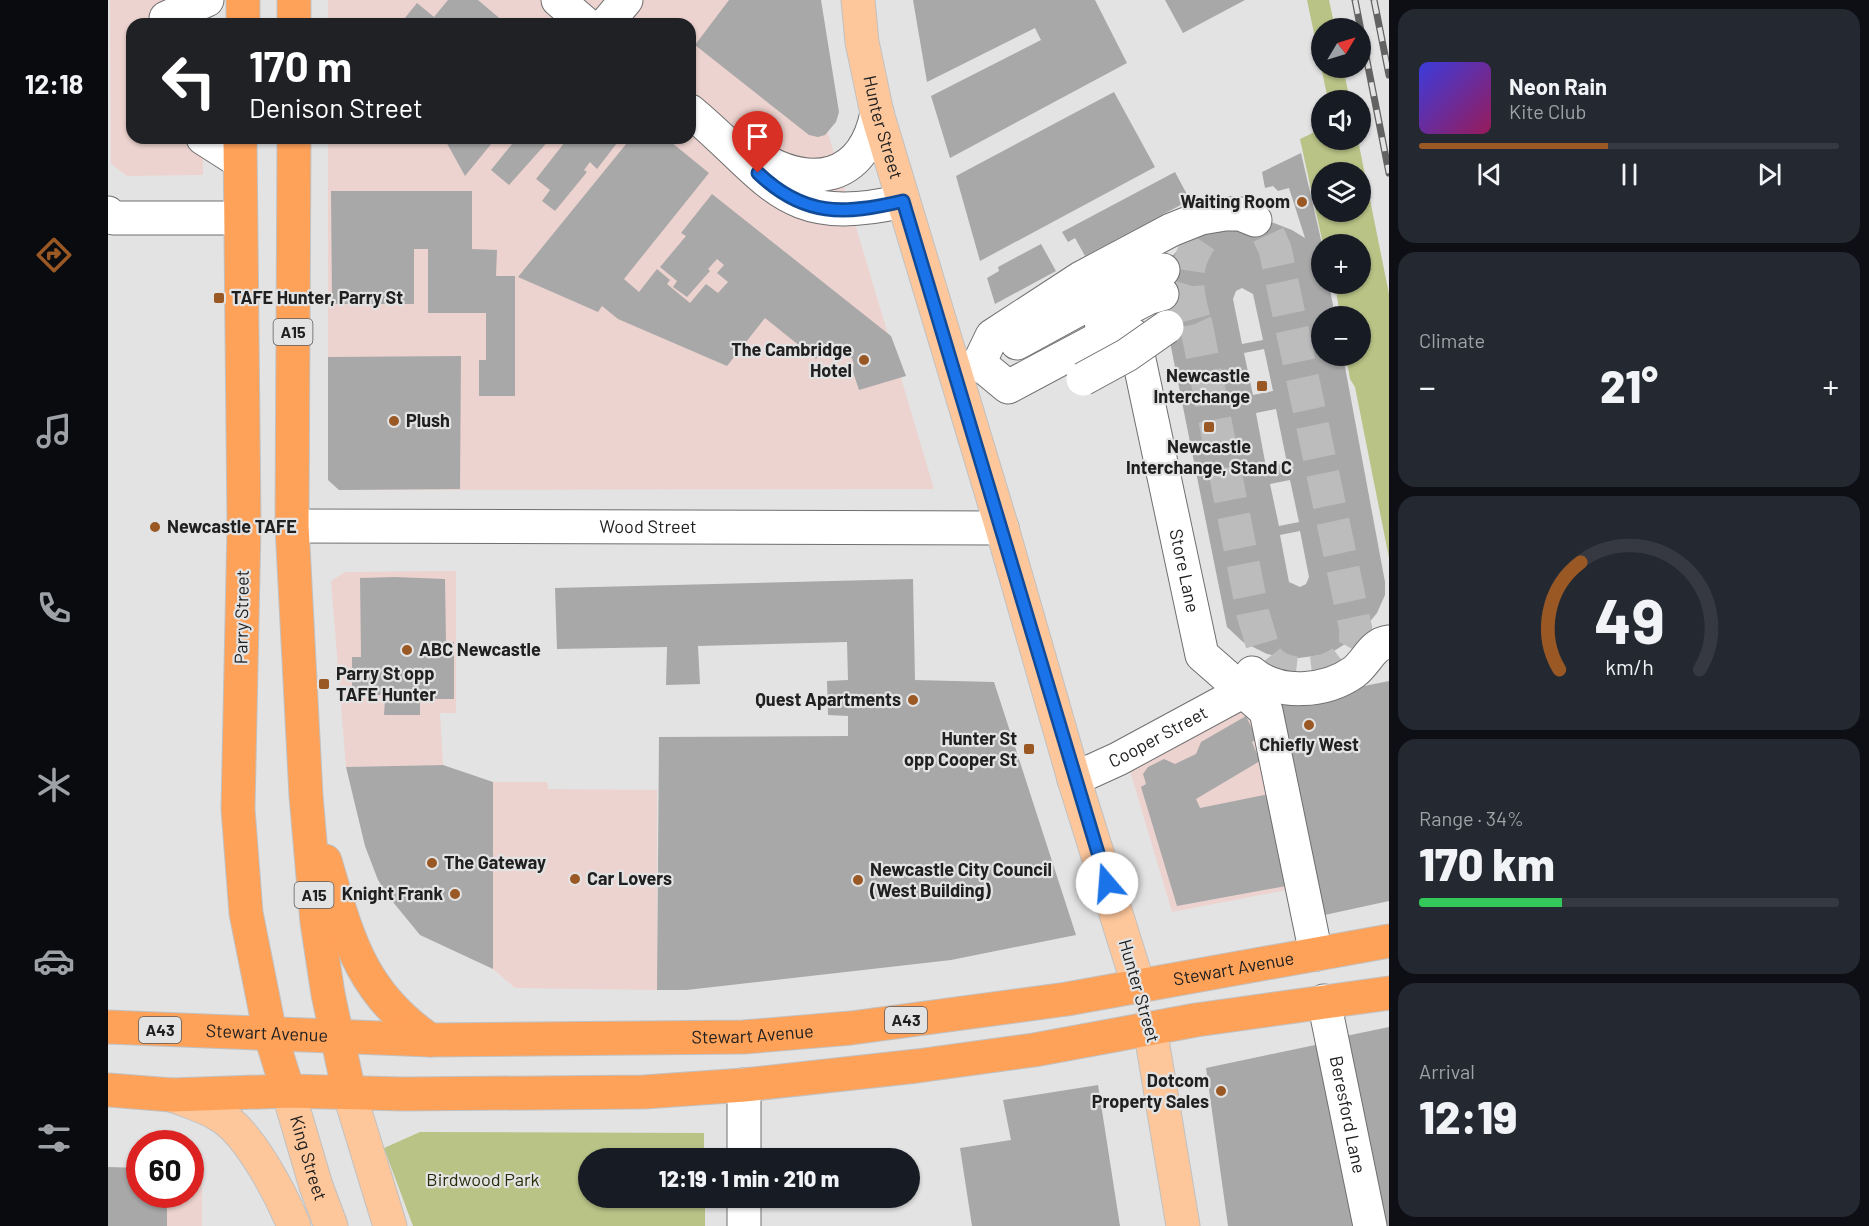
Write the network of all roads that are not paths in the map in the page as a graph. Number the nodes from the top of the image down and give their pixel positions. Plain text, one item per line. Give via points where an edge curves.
1 (207, 0) edge
2 (243, 0) edge
3 (294, 0) edge
4 (558, 0) edge
5 (626, 0) edge
6 (858, 0) edge
7 (166, 18) edge
8 (243, 18) edge
9 (294, 18) edge
10 (579, 18) edge
11 (611, 18) edge
12 (877, 113) junction
13 (700, 120) edge
14 (221, 144) edge
15 (294, 144) edge
16 (239, 150) edge
17 (903, 201) junction
18 (108, 213) edge
19 (240, 218) junction
20 (1230, 220) dead end
21 (1167, 327) dead end
22 (967, 366) junction
23 (1038, 372) junction
24 (244, 526) junction
25 (292, 526) junction
26 (1002, 528) junction
27 (1389, 642) edge
28 (1247, 682) junction
29 (1074, 779) junction
30 (306, 796) junction
31 (1389, 941) edge
32 (1316, 954) junction
33 (1138, 984) junction
34 (1389, 993) edge
35 (1324, 1001) junction
36 (108, 1027) edge
37 (1150, 1028) junction
38 (270, 1033) junction
39 (338, 1038) junction
40 (430, 1040) junction
41 (744, 1085) junction
42 (108, 1090) edge
43 (288, 1091) junction
44 (349, 1092) junction
45 (172, 1095) junction
46 (744, 1148) edge
47 (744, 1208) edge
48 (294, 1226) edge
49 (331, 1226) edge
50 (390, 1226) edge
51 (744, 1226) edge
52 (1183, 1226) edge
53 (1370, 1226) edge

1 - 7 street
2 - 8 highway
3 - 9 highway
4 - 10 street
5 - 11 street
6 - 12 main road, Hunter Street via 862,42
12 - 13 street via 873,136 863,152 846,166 802,177 783,171
12 - 17 main road, Hunter Street
13 - 17 street via 774,188 794,200 837,211
14 - 16 street
15 - 25 highway, A15
16 - 19 highway, Parry Street
17 - 22 main road, Hunter Street
18 - 19 street via 113,218
19 - 24 highway, Parry Street
20 - 22 street via 1201,218 1081,278 992,336
21 - 23 street, bridge via 1083,379
22 - 22 street via 1147,272 1162,282 1131,306 1004,373
22 - 23 street, Store Lane via 1008,387
22 - 26 main road, Hunter Street
23 - 28 street, Store Lane via 1123,329 1134,336 1202,654
24 - 25 highway
24 - 38 highway, Parry Street via 238,809 246,913
25 - 26 street, Wood Street
25 - 30 highway, A15
26 - 29 main road, Hunter Street
27 - 28 street via 1376,646 1354,672 1325,685 1290,688
28 - 29 street, Cooper Street via 1118,759
28 - 32 street, Store Lane via 1266,711
29 - 33 main road, Hunter Street
30 - 39 highway, A15 via 317,922
30 - 40 highway via 358,959 392,1010
31 - 32 highway, Stewart Avenue / A43
32 - 33 highway, Stewart Avenue / A43
33 - 37 highway, Hunter Street
33 - 40 highway, Stewart Avenue / A43 via 1067,999 850,1028 744,1037
34 - 35 highway
35 - 37 highway
35 - 53 street, Beresford Lane
36 - 38 highway, Stewart Avenue / A43
37 - 41 highway via 1034,1050
37 - 52 main road, Hunter Street
38 - 39 highway, Stewart Avenue / A43
38 - 43 highway, Parry Street
39 - 40 highway, Stewart Avenue / A43
39 - 44 highway, A15
41 - 44 highway via 644,1092
41 - 46 street
42 - 45 highway
43 - 44 highway
43 - 45 highway
43 - 49 main road, King Street
44 - 50 main road
45 - 48 main road via 219,1115 241,1133
47 - 51 street

